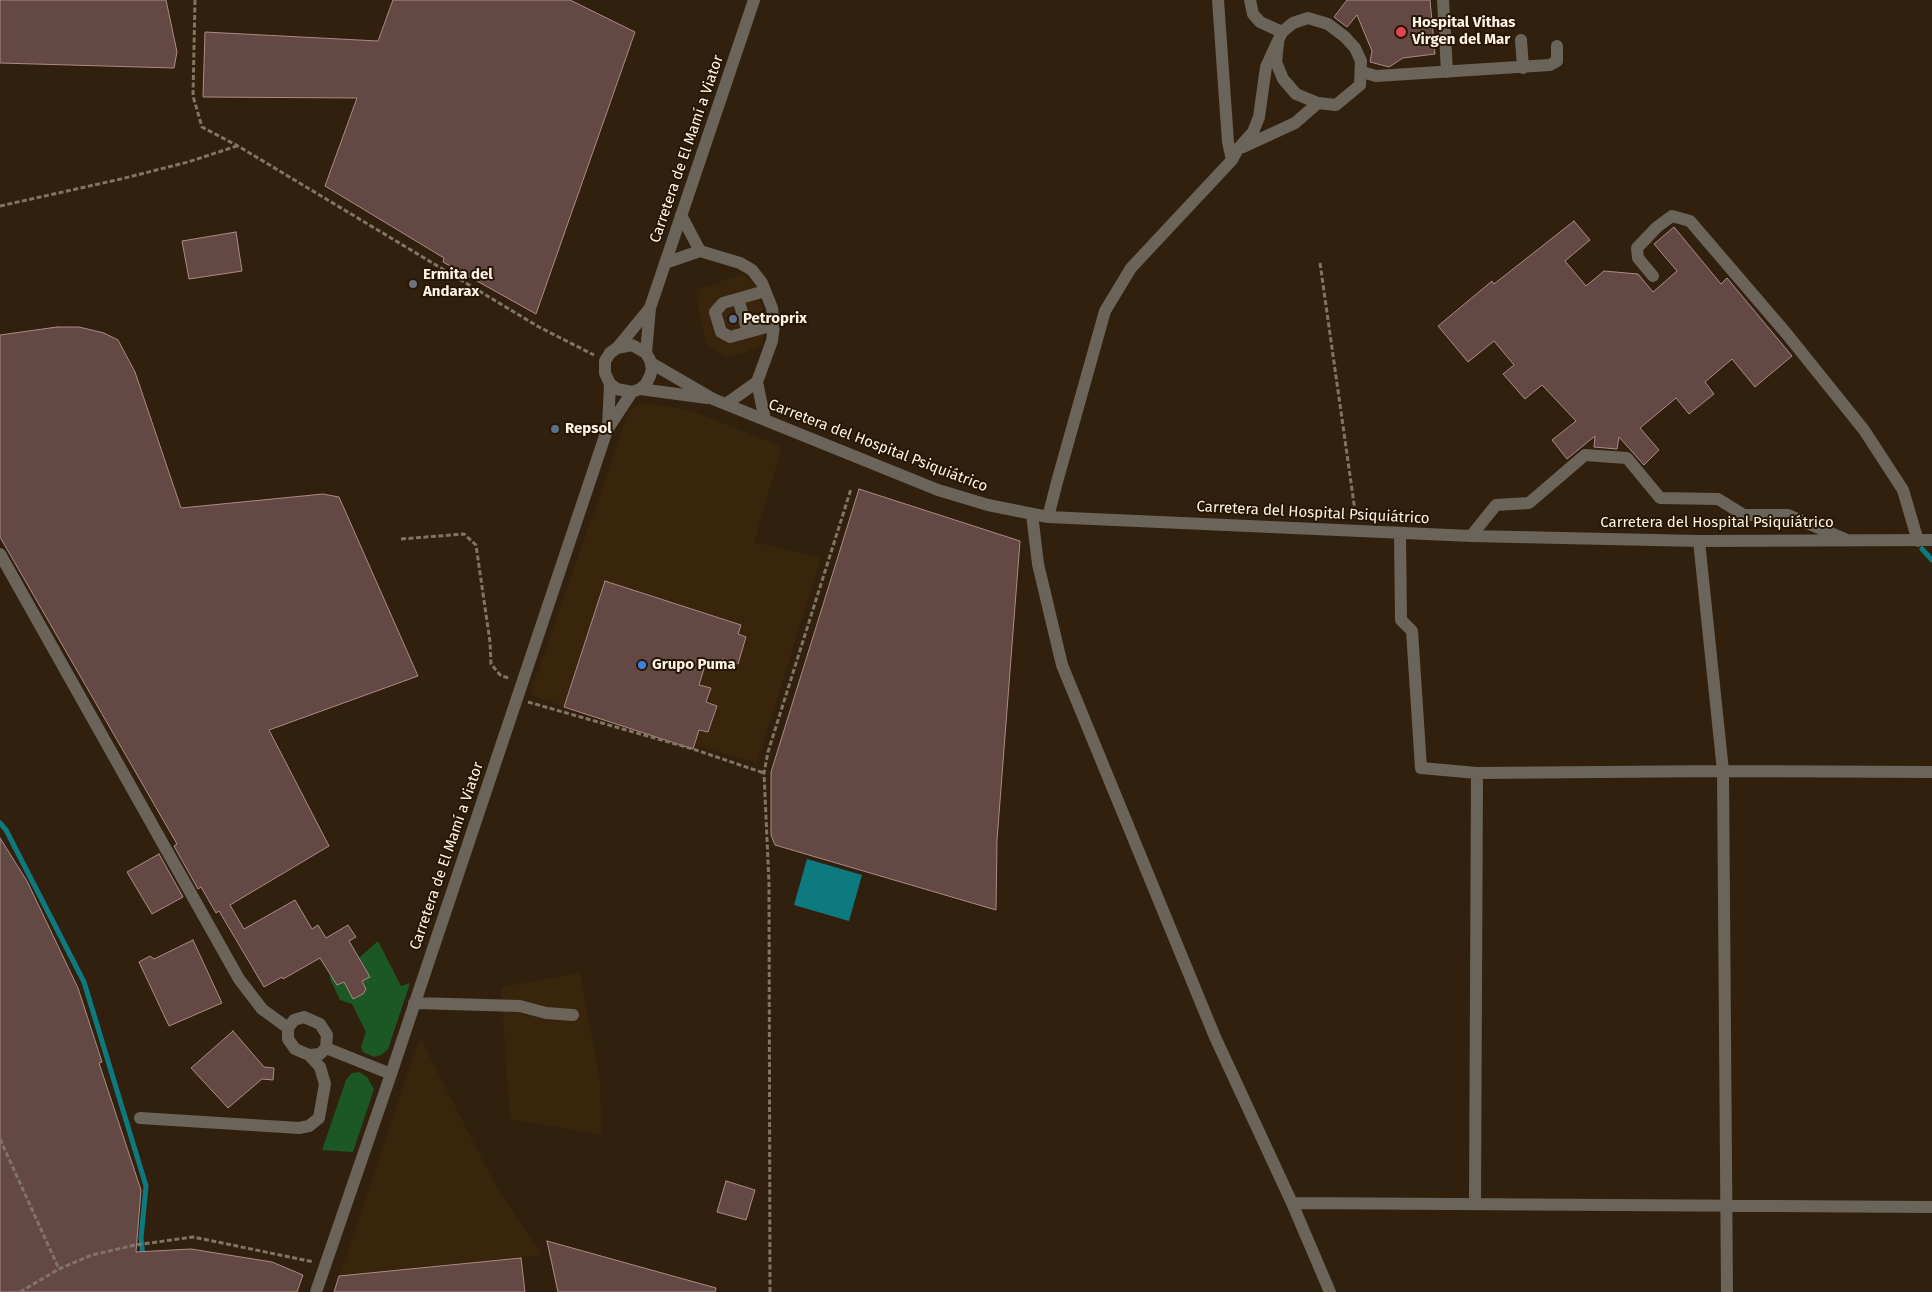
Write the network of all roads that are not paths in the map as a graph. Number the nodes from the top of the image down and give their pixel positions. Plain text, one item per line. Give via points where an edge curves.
1 (754, 0) edge
2 (1218, 0) edge
3 (1250, 0) edge
4 (1443, 0) edge
5 (1280, 38) junction
6 (1521, 40) dead end
7 (1558, 46) dead end
8 (1523, 68) junction
9 (1362, 72) junction
10 (1447, 72) junction
11 (1318, 103) junction
12 (1235, 154) junction
13 (681, 215) junction
14 (700, 251) junction
15 (665, 263) junction
16 (1653, 276) dead end
17 (765, 291) junction
18 (738, 299) junction
19 (650, 308) junction
20 (774, 325) junction
21 (748, 332) junction
22 (617, 348) junction
23 (648, 358) junction
24 (757, 382) junction
25 (610, 384) junction
26 (636, 390) junction
27 (713, 399) junction
28 (726, 404) junction
29 (765, 420) junction
30 (607, 430) junction
31 (1032, 514) junction
32 (1048, 517) junction
33 (1400, 534) junction
34 (1471, 536) junction
35 (1850, 540) junction
36 (1932, 540) edge
37 (1699, 541) junction
38 (1918, 541) junction
39 (0, 554) edge
40 (1723, 771) junction
41 (1932, 772) edge
42 (1476, 773) junction
43 (414, 1003) junction
44 (573, 1015) dead end
45 (288, 1028) junction
46 (326, 1048) junction
47 (309, 1055) junction
48 (391, 1074) junction
49 (140, 1118) dead end
50 (1292, 1203) junction
51 (1475, 1203) junction
52 (1725, 1206) junction
53 (1932, 1207) edge
54 (316, 1292) edge
55 (1330, 1292) edge
56 (1727, 1292) edge

1 - 13 street, Carretera de El Mamí a Viator
2 - 12 street via 1228,142
3 - 5 street via 1253,14
4 - 10 street
5 - 9 street via 1293,23 1308,18 1328,24 1355,48
5 - 11 street via 1276,62 1283,79 1296,94
5 - 12 street via 1266,67 1259,117 1253,132
6 - 8 street
7 - 8 street via 1556,61 1550,65
8 - 10 street
9 - 10 street via 1376,76
9 - 11 street via 1360,85 1336,105
11 - 12 street via 1295,123
12 - 32 street via 1130,268 1105,311
13 - 14 street
13 - 15 street, Carretera de El Mamí a Viator
14 - 15 street
14 - 17 street via 752,270
15 - 19 street, Carretera de El Mamí a Viator
16 - 38 street via 1638,258 1637,248 1672,216 1690,221 1786,332 1864,430 1903,490
17 - 18 street
17 - 20 street
18 - 21 street
18 - 21 street via 723,303 715,312 721,332 730,337
19 - 22 street
19 - 23 street
20 - 21 street
20 - 24 street via 772,341
22 - 23 street via 632,345
22 - 25 street via 605,361 605,373
23 - 26 street via 650,376 646,384
23 - 27 street
24 - 28 street
24 - 29 street
25 - 26 street via 616,389
25 - 30 street
26 - 27 street
26 - 30 street
27 - 28 street, Carretera del Hospital Psiquiátrico
28 - 29 street, Carretera del Hospital Psiquiátrico
29 - 31 street, Carretera del Hospital Psiquiátrico via 938,490 988,506
30 - 43 street, Carretera de El Mamí a Viator
31 - 32 street, Carretera del Hospital Psiquiátrico
31 - 50 street via 1038,564 1062,665 1215,1037
32 - 33 street, Carretera del Hospital Psiquiátrico
33 - 34 street, Carretera del Hospital Psiquiátrico
33 - 42 street via 1401,620 1412,630 1421,768
34 - 35 street via 1496,505 1529,503 1584,455 1627,458 1660,498 1718,499 1744,515 1788,514
34 - 37 street, Carretera del Hospital Psiquiátrico
35 - 37 street, Carretera del Hospital Psiquiátrico
35 - 38 street, Carretera del Hospital Psiquiátrico
36 - 38 street, Carretera del Hospital Psiquiátrico
37 - 40 street
39 - 45 street via 239,979 262,1009
40 - 41 street
40 - 42 street
40 - 52 street
42 - 51 street
43 - 44 street via 520,1006 546,1013
43 - 48 street, Carretera de El Mamí a Viator
45 - 46 street via 294,1020 304,1017 320,1024 327,1035
45 - 47 street via 288,1040 295,1050
46 - 47 street via 320,1054
46 - 48 street
47 - 49 street via 320,1067 325,1084 319,1118 309,1126
48 - 54 street, Carretera de El Mamí a Viator
50 - 51 street
50 - 55 street
51 - 52 street
52 - 53 street
52 - 56 street

